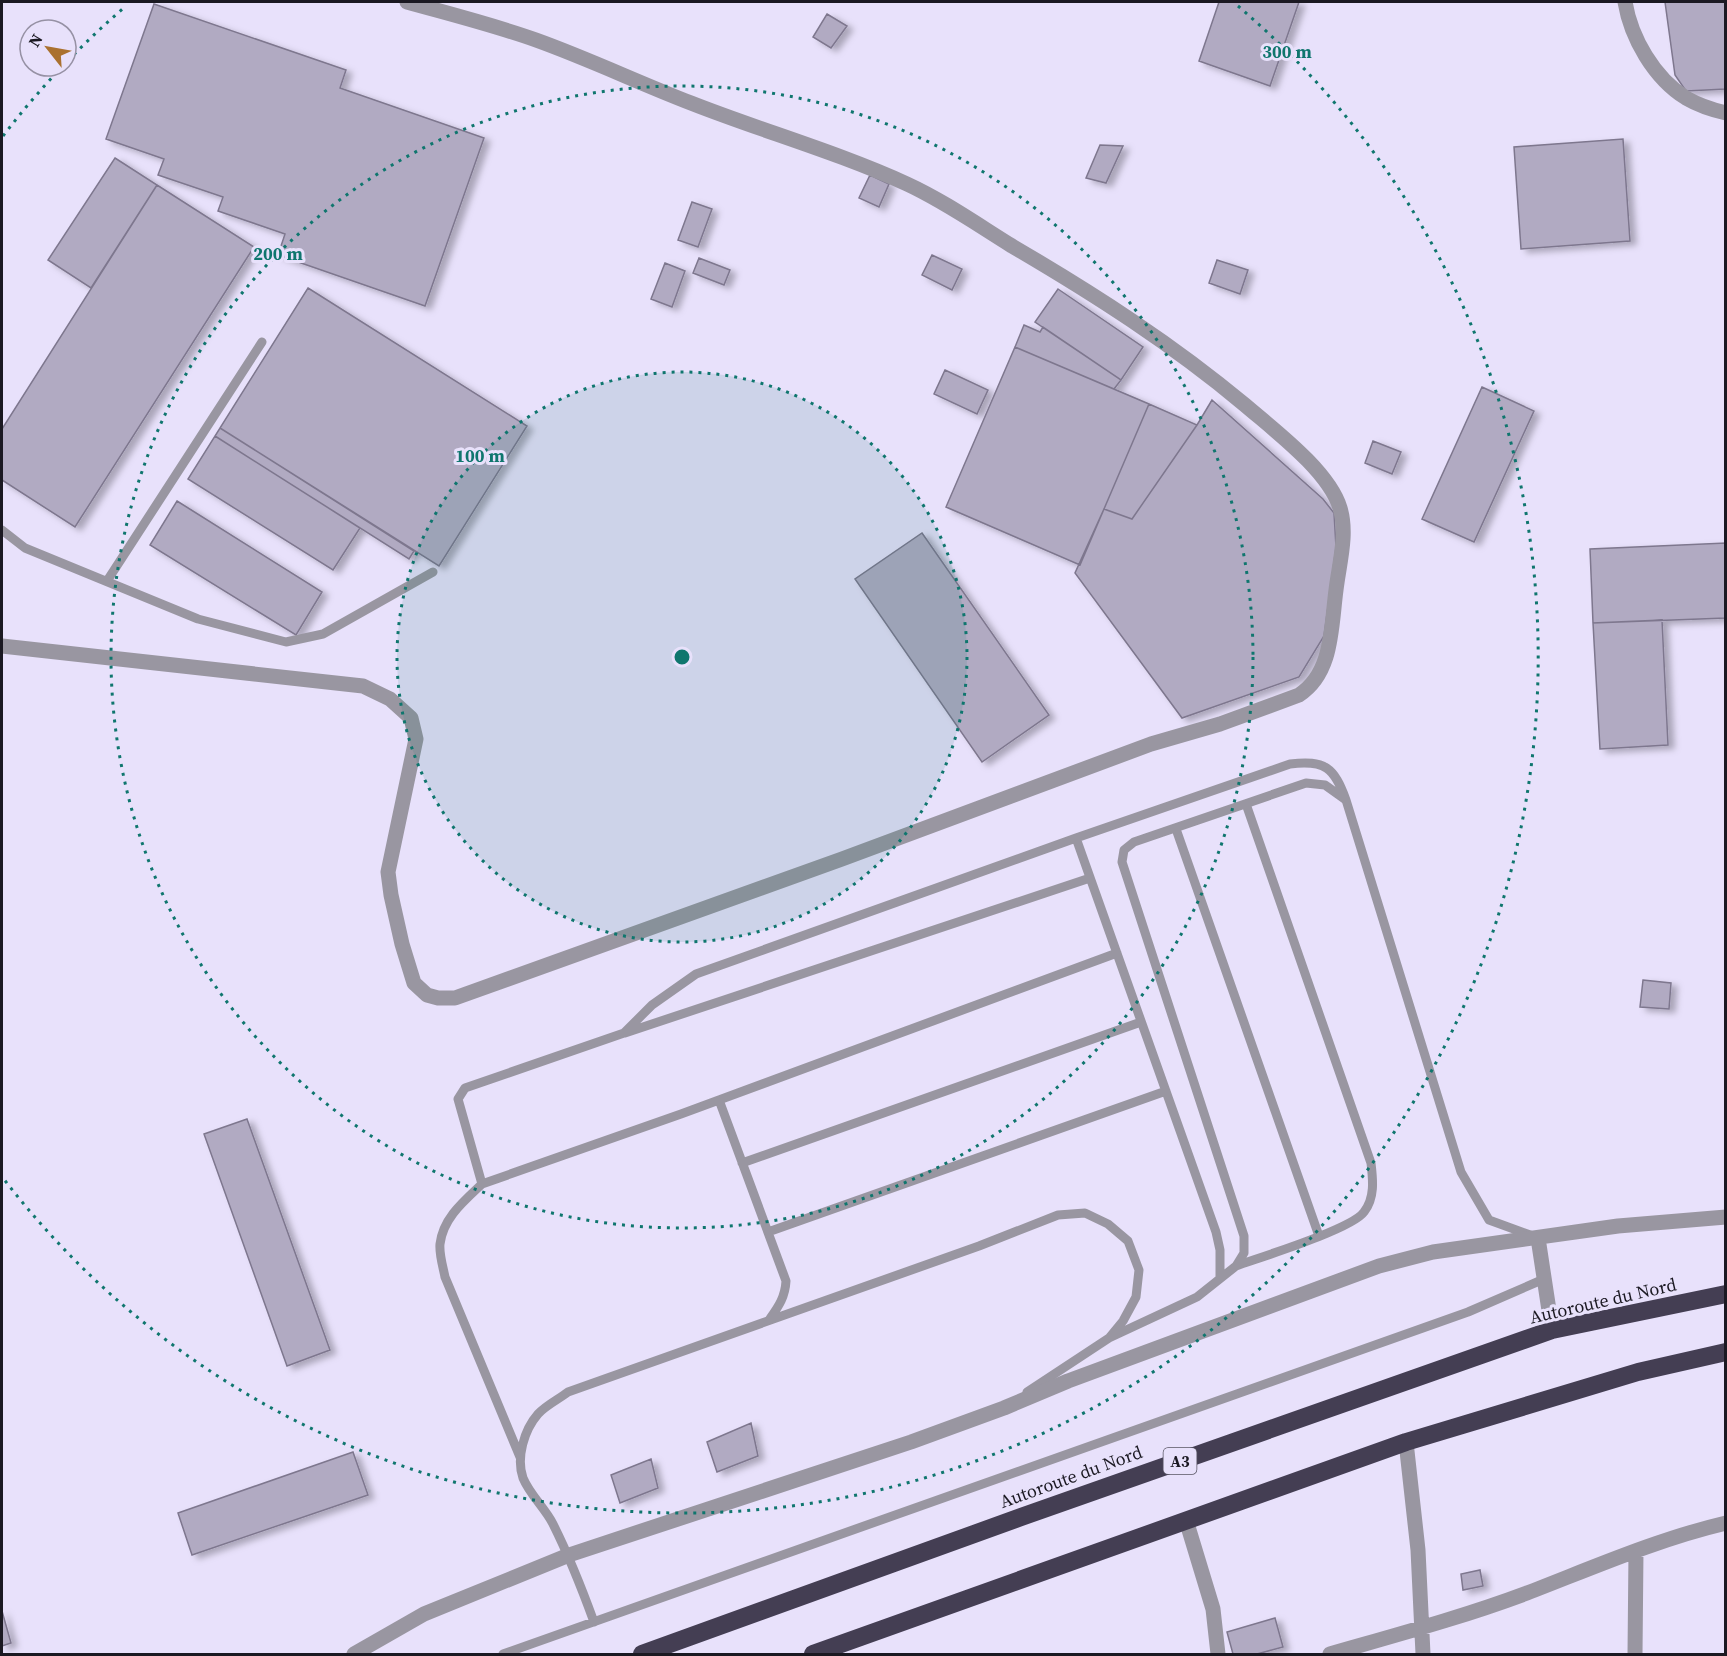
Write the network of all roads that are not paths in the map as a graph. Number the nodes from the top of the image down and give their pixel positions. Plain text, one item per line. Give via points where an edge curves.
1 (407, 2) edge
2 (1625, 2) edge
3 (1725, 113) edge
4 (262, 342) dead end
5 (2, 530) edge
6 (433, 572) dead end
7 (107, 581) junction
8 (2, 646) edge
9 (1346, 800) junction
10 (1246, 804) junction
11 (1176, 829) junction
12 (1076, 838) junction
13 (1090, 878) junction
14 (1117, 953) junction
15 (1141, 1022) junction
16 (624, 1034) junction
17 (1166, 1091) junction
18 (719, 1100) junction
19 (742, 1163) junction
20 (482, 1184) junction
21 (1725, 1217) edge
22 (768, 1232) junction
23 (1319, 1236) junction
24 (1538, 1238) junction
25 (1236, 1266) junction
26 (1220, 1278) junction
27 (1544, 1279) junction
28 (1725, 1294) edge
29 (769, 1320) junction
30 (1552, 1330) junction
31 (1109, 1338) junction
32 (1725, 1352) edge
33 (1004, 1408) junction
34 (1406, 1442) junction
35 (520, 1457) junction
36 (1186, 1520) junction
37 (1725, 1523) edge
38 (1636, 1551) junction
39 (569, 1555) junction
40 (594, 1622) junction
41 (1422, 1628) junction
42 (354, 1654) edge
43 (503, 1654) edge
44 (642, 1654) edge
45 (813, 1654) edge
46 (1218, 1654) edge
47 (1330, 1654) edge
48 (1423, 1654) edge
49 (1635, 1654) edge

1 - 8 street via 539,41 912,186 1103,300 1202,369 1308,461 1334,493 1341,509 1344,536 1329,646 1318,677 1299,695 1220,724 1151,744 455,998 438,998 427,995 414,983 391,895 388,872 416,739 411,718 390,699 363,686
2 - 3 street via 1639,44 1668,82 1686,98
4 - 7 lane
5 - 7 lane via 24,548
6 - 7 lane via 323,634 286,642 198,619
9 - 10 lane via 1325,785 1306,783
9 - 12 lane via 1338,778 1329,769 1310,762 1290,764
9 - 24 lane via 1461,1172 1489,1220
10 - 11 lane
10 - 23 lane via 1371,1163 1374,1183 1364,1214 1345,1227
11 - 23 lane
11 - 25 lane via 1134,842 1124,850 1122,862 1244,1236 1244,1253
12 - 13 lane
12 - 16 lane via 696,974 652,1005
13 - 14 lane
13 - 16 lane
14 - 15 lane
14 - 18 lane
15 - 17 lane
15 - 19 lane
16 - 20 lane via 465,1088 458,1099
17 - 22 lane
17 - 26 lane via 1216,1232
18 - 19 lane
18 - 20 lane
19 - 22 lane
20 - 35 lane via 457,1207 444,1227 440,1246 445,1277
21 - 24 street
22 - 29 lane via 786,1281 781,1304
23 - 25 lane
24 - 27 street
24 - 33 street via 1433,1252 1379,1266
25 - 26 lane
26 - 31 lane via 1197,1297
27 - 30 street
27 - 40 lane via 1468,1312
28 - 30 highway, Autoroute du Nord / A3
29 - 31 lane via 1058,1215 1084,1213 1108,1224 1128,1241 1139,1270 1136,1297
29 - 35 lane via 568,1392 538,1413
30 - 44 highway, Autoroute du Nord / A3
31 - 33 lane
32 - 34 highway via 1638,1372
33 - 39 street
34 - 36 highway
34 - 41 street
35 - 39 lane via 531,1493 547,1512
36 - 45 highway
36 - 46 street via 1213,1610
37 - 38 street
38 - 41 street
38 - 49 street
39 - 40 lane
39 - 42 street via 424,1614
40 - 43 lane
41 - 47 street
41 - 48 street

